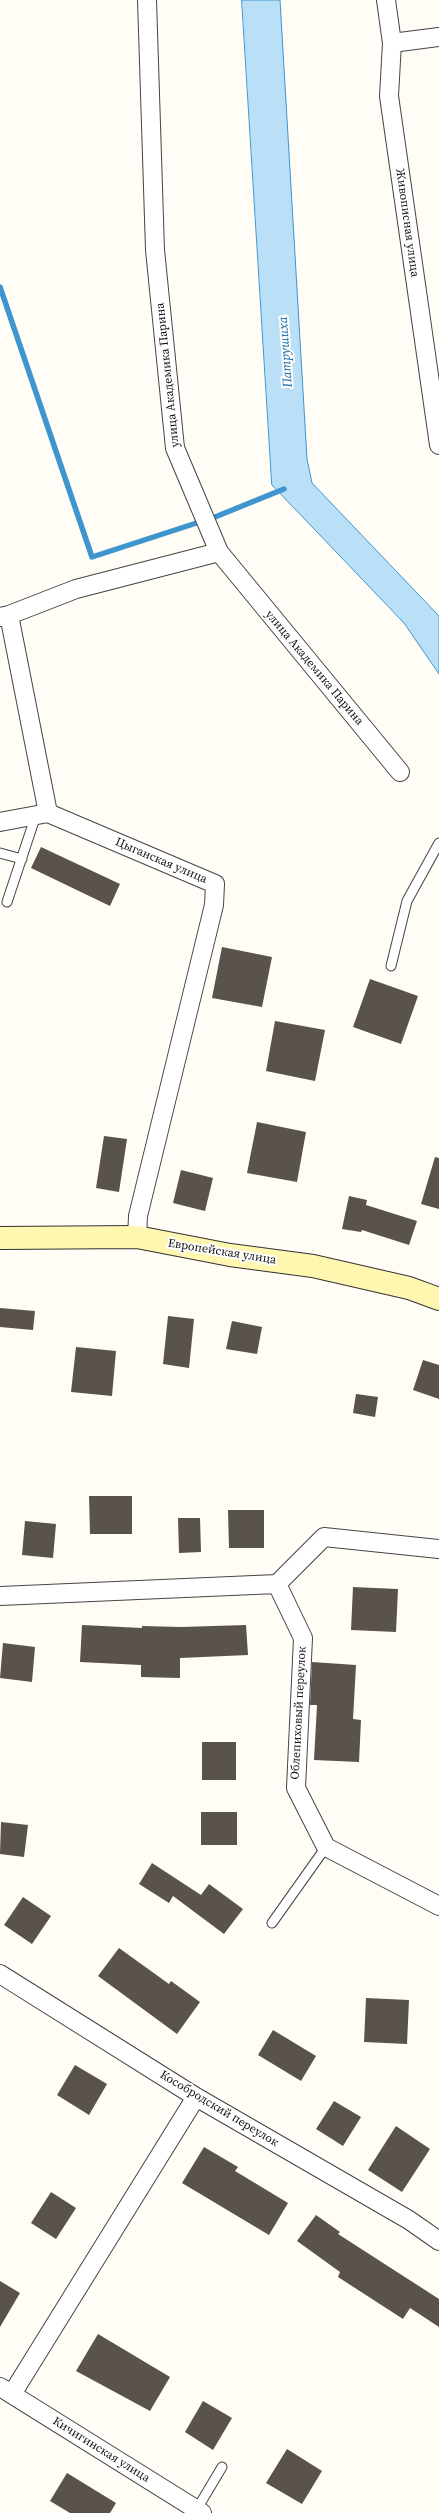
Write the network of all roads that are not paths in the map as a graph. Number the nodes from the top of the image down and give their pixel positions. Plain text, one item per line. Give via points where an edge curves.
1 (147, 0) edge
2 (386, 0) edge
3 (439, 37) edge
4 (392, 43) junction
5 (439, 445) edge
6 (219, 552) junction
7 (4, 616) edge
8 (400, 772) dead end
9 (42, 814) junction
10 (0, 822) edge
11 (439, 843) edge
12 (0, 853) edge
13 (22, 859) junction
14 (7, 902) dead end
15 (391, 966) dead end
16 (137, 1237) junction
17 (0, 1238) edge
18 (439, 1299) edge
19 (439, 1549) edge
20 (277, 1584) junction
21 (0, 1596) edge
22 (326, 1847) junction
23 (439, 1906) edge
24 (272, 1923) dead end
25 (0, 1974) edge
26 (196, 2097) junction
27 (439, 2241) edge
28 (6, 2391) edge
29 (222, 2467) dead end
30 (199, 2511) edge

1 - 6 street, улица Академика Парина via 155,250 175,448
2 - 4 street, Живописная улица
3 - 4 street
4 - 5 street, Живописная улица via 389,96
6 - 7 street via 76,590
6 - 8 street, улица Академика Парина
7 - 9 street
9 - 10 street
9 - 13 lane
9 - 16 street, Цыганская улица via 215,884 214,905 138,1216
11 - 15 lane via 407,901
12 - 13 lane
13 - 14 lane
16 - 17 street, Европейская улица
16 - 18 street, Европейская улица via 230,1255 313,1266 409,1288
19 - 20 street via 324,1537
20 - 21 street
20 - 22 street, Облепиховый переулок via 303,1638 296,1788
22 - 23 street
22 - 24 lane
25 - 26 street, Кособродский переулок
26 - 27 street, Кособродский переулок via 408,2220
26 - 28 street
28 - 30 street, Кичигинская улица
29 - 30 lane

